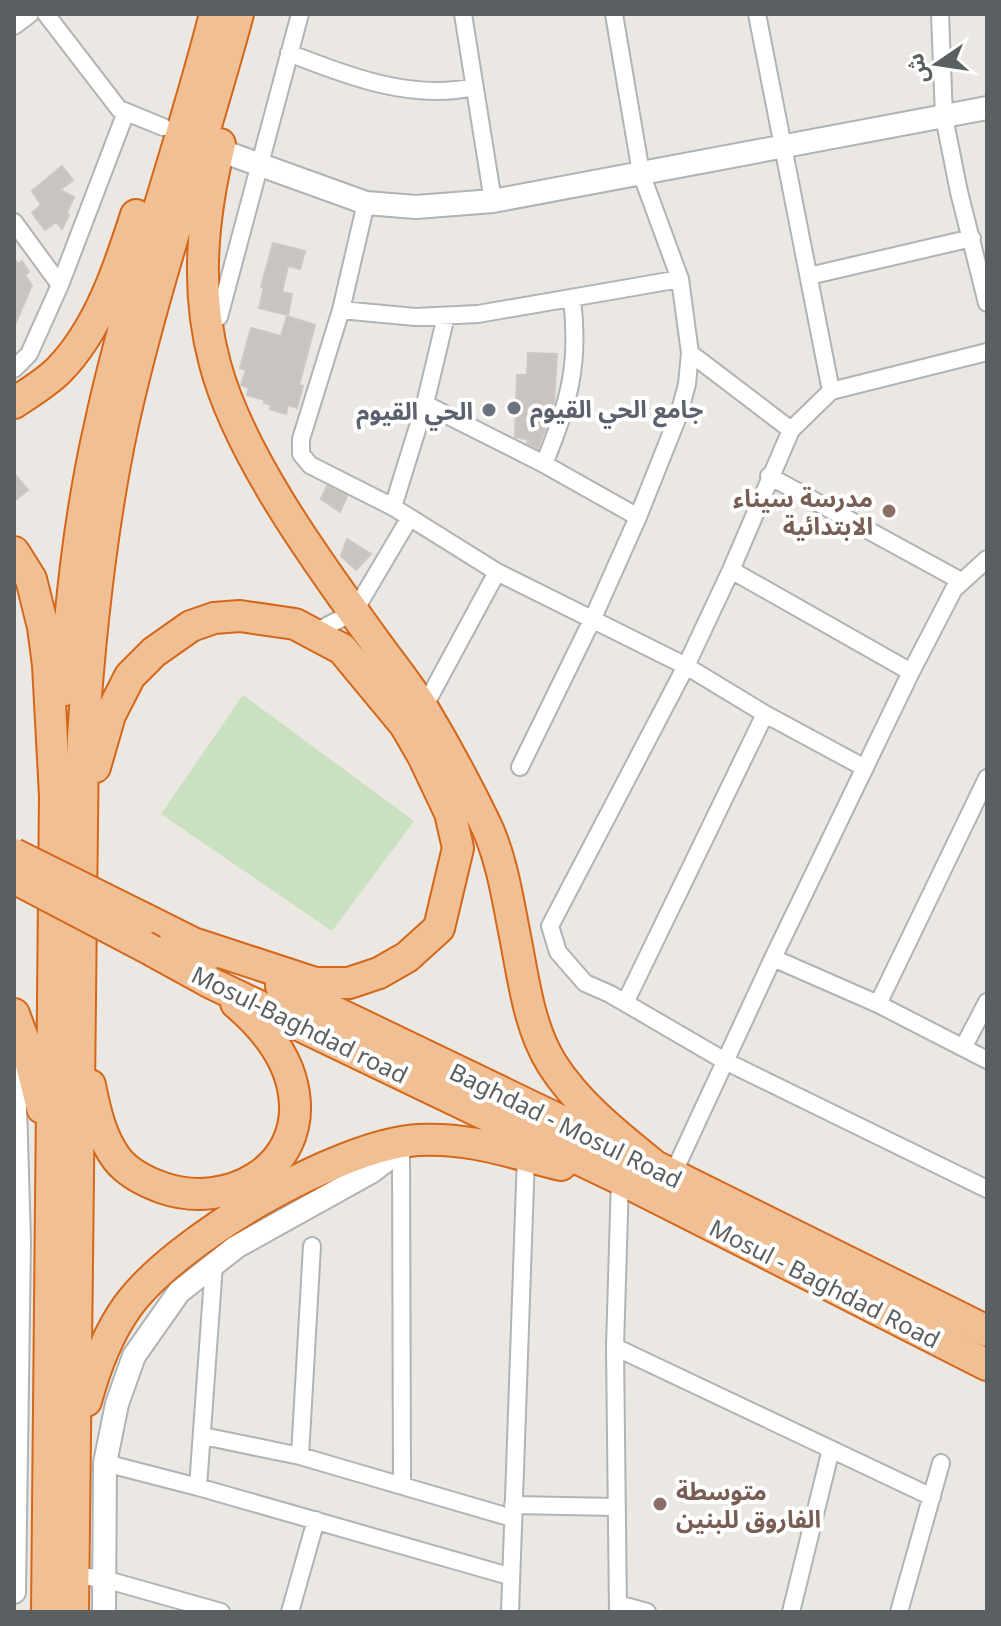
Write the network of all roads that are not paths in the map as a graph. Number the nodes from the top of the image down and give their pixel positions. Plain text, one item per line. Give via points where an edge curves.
1 (30, 14) edge
2 (46, 14) edge
3 (197, 14) edge
4 (215, 14) edge
5 (238, 14) edge
6 (257, 14) edge
7 (300, 14) edge
8 (463, 14) edge
9 (614, 14) edge
10 (757, 14) edge
11 (940, 14) edge
12 (14, 26) edge
13 (289, 53) junction
14 (474, 87) junction
15 (987, 108) edge
16 (126, 112) junction
17 (944, 117) junction
18 (783, 146) junction
19 (186, 155) junction
20 (258, 165) junction
21 (641, 173) junction
22 (493, 201) junction
23 (366, 203) junction
24 (14, 222) edge
25 (972, 238) junction
26 (809, 276) junction
27 (680, 279) junction
28 (60, 285) junction
29 (572, 299) junction
30 (987, 303) edge
31 (341, 310) junction
32 (446, 316) junction
33 (219, 317) dead end
34 (987, 352) edge
35 (690, 353) junction
36 (14, 369) edge
37 (831, 391) junction
38 (14, 403) edge
39 (425, 404) junction
40 (791, 430) junction
41 (544, 464) junction
42 (769, 476) junction
43 (393, 507) junction
44 (638, 517) junction
45 (409, 519) junction
46 (14, 552) edge
47 (987, 559) edge
48 (731, 570) junction
49 (497, 572) junction
50 (961, 581) junction
51 (354, 612) junction
52 (593, 618) junction
53 (315, 632) junction
54 (686, 666) junction
55 (911, 672) junction
56 (423, 709) junction
57 (765, 714) junction
58 (520, 767) dead end
59 (865, 768) junction
60 (987, 778) edge
61 (55, 796) junction
62 (82, 852) junction
63 (14, 854) edge
64 (14, 878) edge
65 (196, 944) junction
66 (773, 958) junction
67 (213, 984) junction
68 (987, 1002) edge
69 (625, 1003) junction
70 (878, 1004) junction
71 (81, 1005) junction
72 (14, 1014) edge
73 (963, 1048) junction
74 (987, 1060) edge
75 (725, 1061) junction
76 (14, 1073) edge
77 (406, 1144) junction
78 (50, 1152) junction
79 (526, 1156) junction
80 (664, 1171) junction
81 (620, 1179) junction
82 (987, 1189) edge
83 (16, 1242) edge
84 (312, 1246) dead end
85 (214, 1264) junction
86 (987, 1331) edge
87 (615, 1347) junction
88 (987, 1365) edge
89 (203, 1436) junction
90 (831, 1449) junction
91 (300, 1456) junction
92 (90, 1463) junction
93 (941, 1463) dead end
94 (402, 1486) junction
95 (198, 1487) junction
96 (48, 1492) junction
97 (15, 1493) edge
98 (932, 1497) junction
99 (615, 1507) junction
100 (512, 1511) junction
101 (316, 1520) junction
102 (73, 1575) junction
103 (509, 1576) junction
104 (104, 1579) junction
105 (14, 1592) edge
106 (618, 1608) edge
107 (47, 1612) edge
108 (73, 1612) edge
109 (104, 1612) edge
110 (221, 1612) edge
111 (290, 1612) edge
112 (510, 1612) edge
113 (647, 1612) edge
114 (791, 1612) edge
115 (899, 1612) edge

1 - 12 street
2 - 16 street
3 - 19 highway
4 - 19 highway
5 - 19 highway
6 - 19 highway
7 - 13 street
8 - 14 street
9 - 21 street
10 - 18 street
11 - 17 street
13 - 14 street via 392,87 450,93
13 - 20 street
14 - 22 street
15 - 17 main road
16 - 19 street
16 - 28 street
17 - 18 main road
17 - 25 street
18 - 21 main road
18 - 26 street
19 - 20 main road
19 - 38 highway via 117,270 86,334 57,372
19 - 51 highway via 206,325 231,408 272,489
19 - 61 highway via 126,321 90,470 71,608
19 - 62 highway via 107,514 86,699
20 - 23 main road
20 - 33 street
21 - 22 main road
21 - 27 street
22 - 23 main road via 416,207
23 - 31 street
24 - 28 street
25 - 26 street
25 - 30 street
26 - 37 street
27 - 29 street
27 - 35 street
28 - 36 street via 29,354
29 - 32 street
29 - 41 street via 574,371
31 - 32 street
31 - 43 street via 301,439 301,454 310,465
32 - 39 street
34 - 37 street
35 - 40 street
35 - 44 street via 679,414
37 - 40 street
39 - 41 street
39 - 43 street
40 - 42 street
41 - 44 street
42 - 48 street
42 - 50 street
43 - 45 street
44 - 52 street
45 - 49 street
45 - 51 street
46 - 61 highway via 31,579 43,627
47 - 50 street
48 - 54 street
48 - 55 street
49 - 52 street
49 - 56 street
50 - 55 street
51 - 53 street
51 - 56 highway
52 - 54 street
52 - 58 street
53 - 62 highway via 240,616 214,618 191,626 154,652 130,676 97,751
53 - 65 highway via 342,649 405,725 450,813 458,848 439,928 407,957 349,983 315,983
54 - 57 street
54 - 69 street via 550,926 558,952 585,983
55 - 59 street
56 - 80 highway via 486,823 531,1010 551,1063 570,1090
57 - 59 street
57 - 69 street
59 - 66 street
60 - 70 street
61 - 78 highway
62 - 71 highway
63 - 65 highway, Baghdad - Mosul Road, bridge
64 - 67 highway, Mosul-Baghdad road, bridge
65 - 80 highway, Baghdad - Mosul Road
66 - 70 street
66 - 75 street
67 - 71 highway via 265,1031 287,1071 295,1110 286,1147 275,1162 260,1177 221,1193 173,1192 133,1174 117,1159 95,1108
67 - 81 highway, Mosul-Baghdad road
68 - 73 street
69 - 75 street
70 - 73 street
71 - 92 highway
72 - 78 highway
73 - 74 street
75 - 80 street
75 - 82 street
76 - 83 main road
77 - 79 highway via 469,1140
77 - 85 main road via 371,1172
77 - 92 highway via 356,1156 288,1186 168,1262 127,1307 90,1385
77 - 94 street
78 - 96 highway
79 - 81 highway
79 - 100 street
80 - 86 highway, Baghdad - Mosul Road
81 - 87 street
81 - 88 highway, Mosul - Baghdad Road
83 - 97 main road
84 - 91 street
85 - 89 street
85 - 92 main road via 179,1292 134,1356
87 - 90 street
87 - 99 street
89 - 91 street
89 - 95 street
90 - 98 street
90 - 114 street
91 - 94 street
92 - 95 street
92 - 102 highway
92 - 104 main road
93 - 98 street
94 - 100 street
95 - 101 street
96 - 97 street
96 - 107 highway
97 - 105 main road
98 - 115 street
99 - 100 street
99 - 106 street
100 - 103 street
101 - 103 street
101 - 111 street
102 - 104 street
102 - 108 highway
103 - 112 street
104 - 109 main road
104 - 110 street
106 - 113 street

